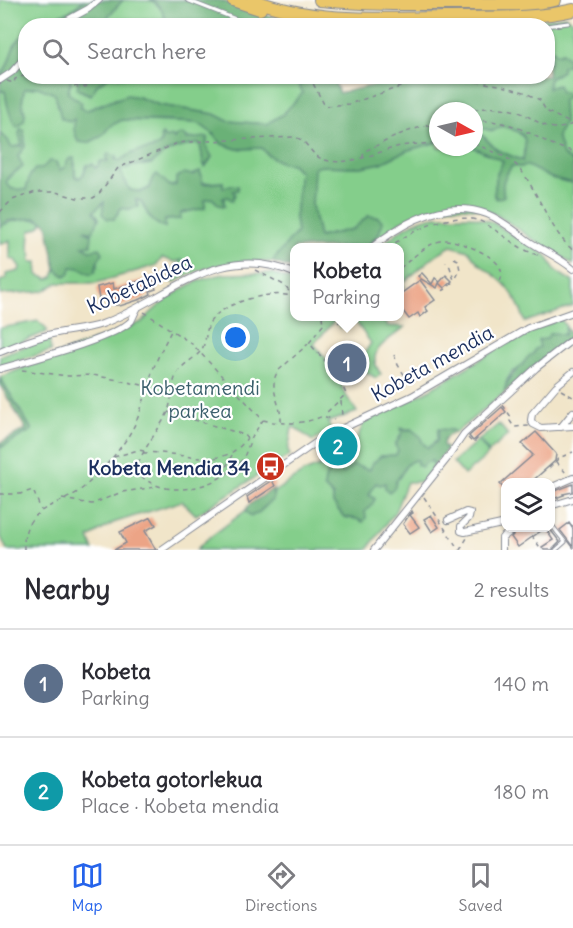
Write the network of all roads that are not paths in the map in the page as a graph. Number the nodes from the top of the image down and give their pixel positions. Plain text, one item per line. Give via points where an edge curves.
1 (99, 0) edge
2 (187, 0) edge
3 (233, 0) edge
4 (253, 0) edge
5 (326, 0) edge
6 (555, 0) edge
7 (573, 10) edge
8 (312, 14) junction
9 (72, 18) edge
10 (233, 18) edge
11 (361, 18) edge
12 (503, 18) edge
13 (568, 23) dead end
14 (555, 25) edge
15 (18, 64) edge
16 (2, 79) edge
17 (378, 243) edge
18 (573, 269) edge
19 (290, 272) edge
20 (138, 308) junction
21 (573, 312) edge
22 (573, 339) edge
23 (0, 352) edge
24 (0, 369) edge
25 (573, 372) edge
26 (573, 412) edge
27 (573, 426) edge
28 (561, 427) junction
29 (573, 478) edge
30 (555, 486) edge
31 (573, 499) edge
32 (555, 504) edge
33 (448, 520) dead end
34 (501, 524) edge
35 (555, 529) edge
36 (510, 532) edge
37 (161, 550) edge
38 (374, 550) edge
39 (502, 550) edge
40 (556, 550) edge

1 - 9 street
2 - 10 lane
3 - 8 highway via 294,16
4 - 8 highway
5 - 6 highway via 488,4
7 - 12 highway
8 - 11 highway
13 - 14 lane
15 - 16 street
17 - 18 street via 410,221 431,213 470,210 486,214
19 - 20 street, Kobetabidea via 270,266 222,267 184,280
20 - 23 street, Kobetabidea via 95,326 52,334
20 - 24 street via 130,321 113,332
21 - 37 street, Kobeta mendia via 528,328 412,396 324,437
22 - 38 street via 464,434
25 - 28 street via 532,414 533,424 541,428
26 - 28 street
27 - 28 street
29 - 30 street
31 - 32 street
33 - 34 street via 471,513 461,531
35 - 40 lane via 566,542
36 - 39 street via 502,538

